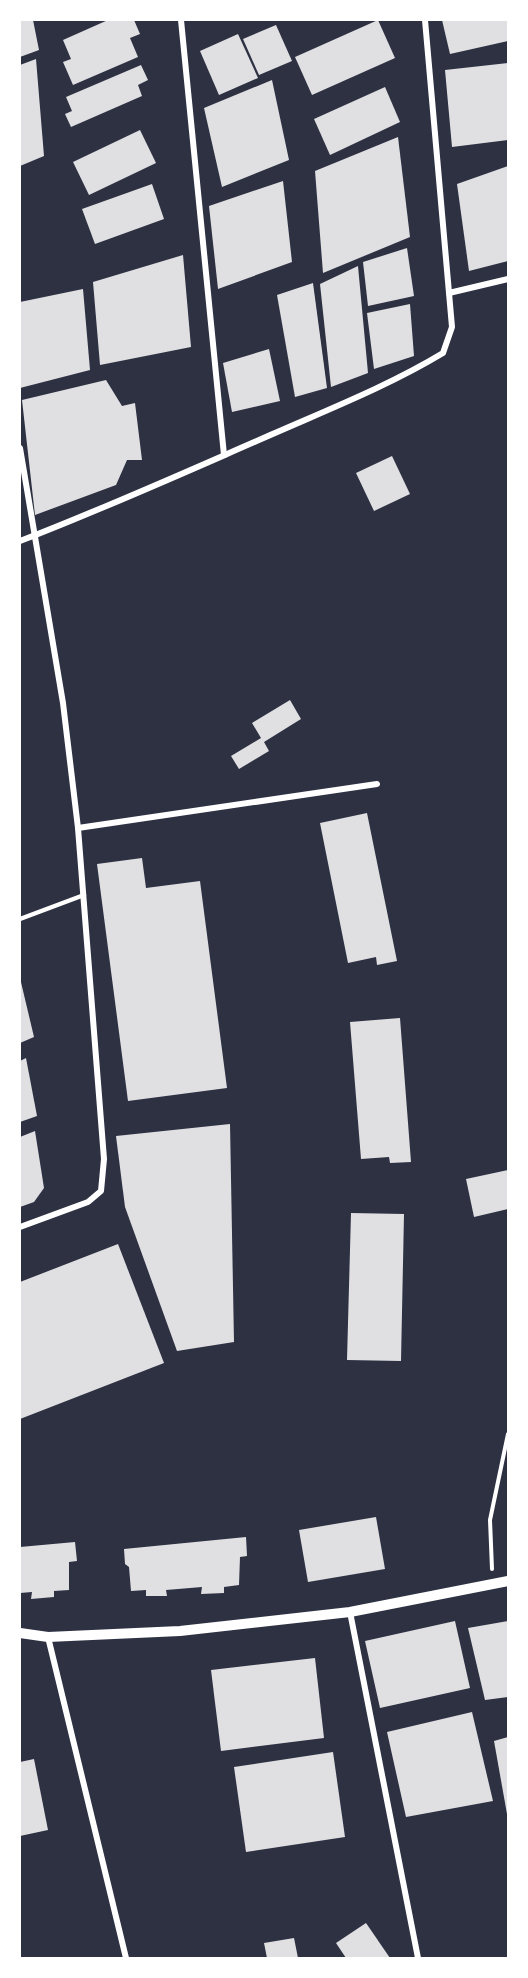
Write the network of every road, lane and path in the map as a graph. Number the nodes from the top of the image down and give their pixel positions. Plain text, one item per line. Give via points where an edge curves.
1 (181, 20) edge
2 (425, 20) edge
3 (508, 279) edge
4 (449, 293) junction
5 (20, 448) edge
6 (224, 456) junction
7 (34, 535) junction
8 (20, 541) edge
9 (376, 784) dead end
10 (78, 828) junction
11 (84, 895) junction
12 (20, 919) edge
13 (20, 1227) edge
14 (508, 1434) edge
15 (508, 1581) edge
16 (493, 1583) junction
17 (350, 1612) junction
18 (20, 1634) edge
19 (48, 1637) junction
20 (126, 1959) edge
21 (418, 1959) edge

1 - 6 street
2 - 4 street
3 - 4 street
4 - 6 street via 452,327 443,353 412,372
5 - 7 street
6 - 7 street
7 - 8 street
7 - 10 street via 63,703
9 - 10 street
10 - 11 street
11 - 12 lane
11 - 13 street via 104,1159 101,1191 88,1202
14 - 16 path via 490,1520
15 - 16 street
16 - 17 street
17 - 19 street via 180,1631
17 - 21 street
18 - 19 street
19 - 20 street

